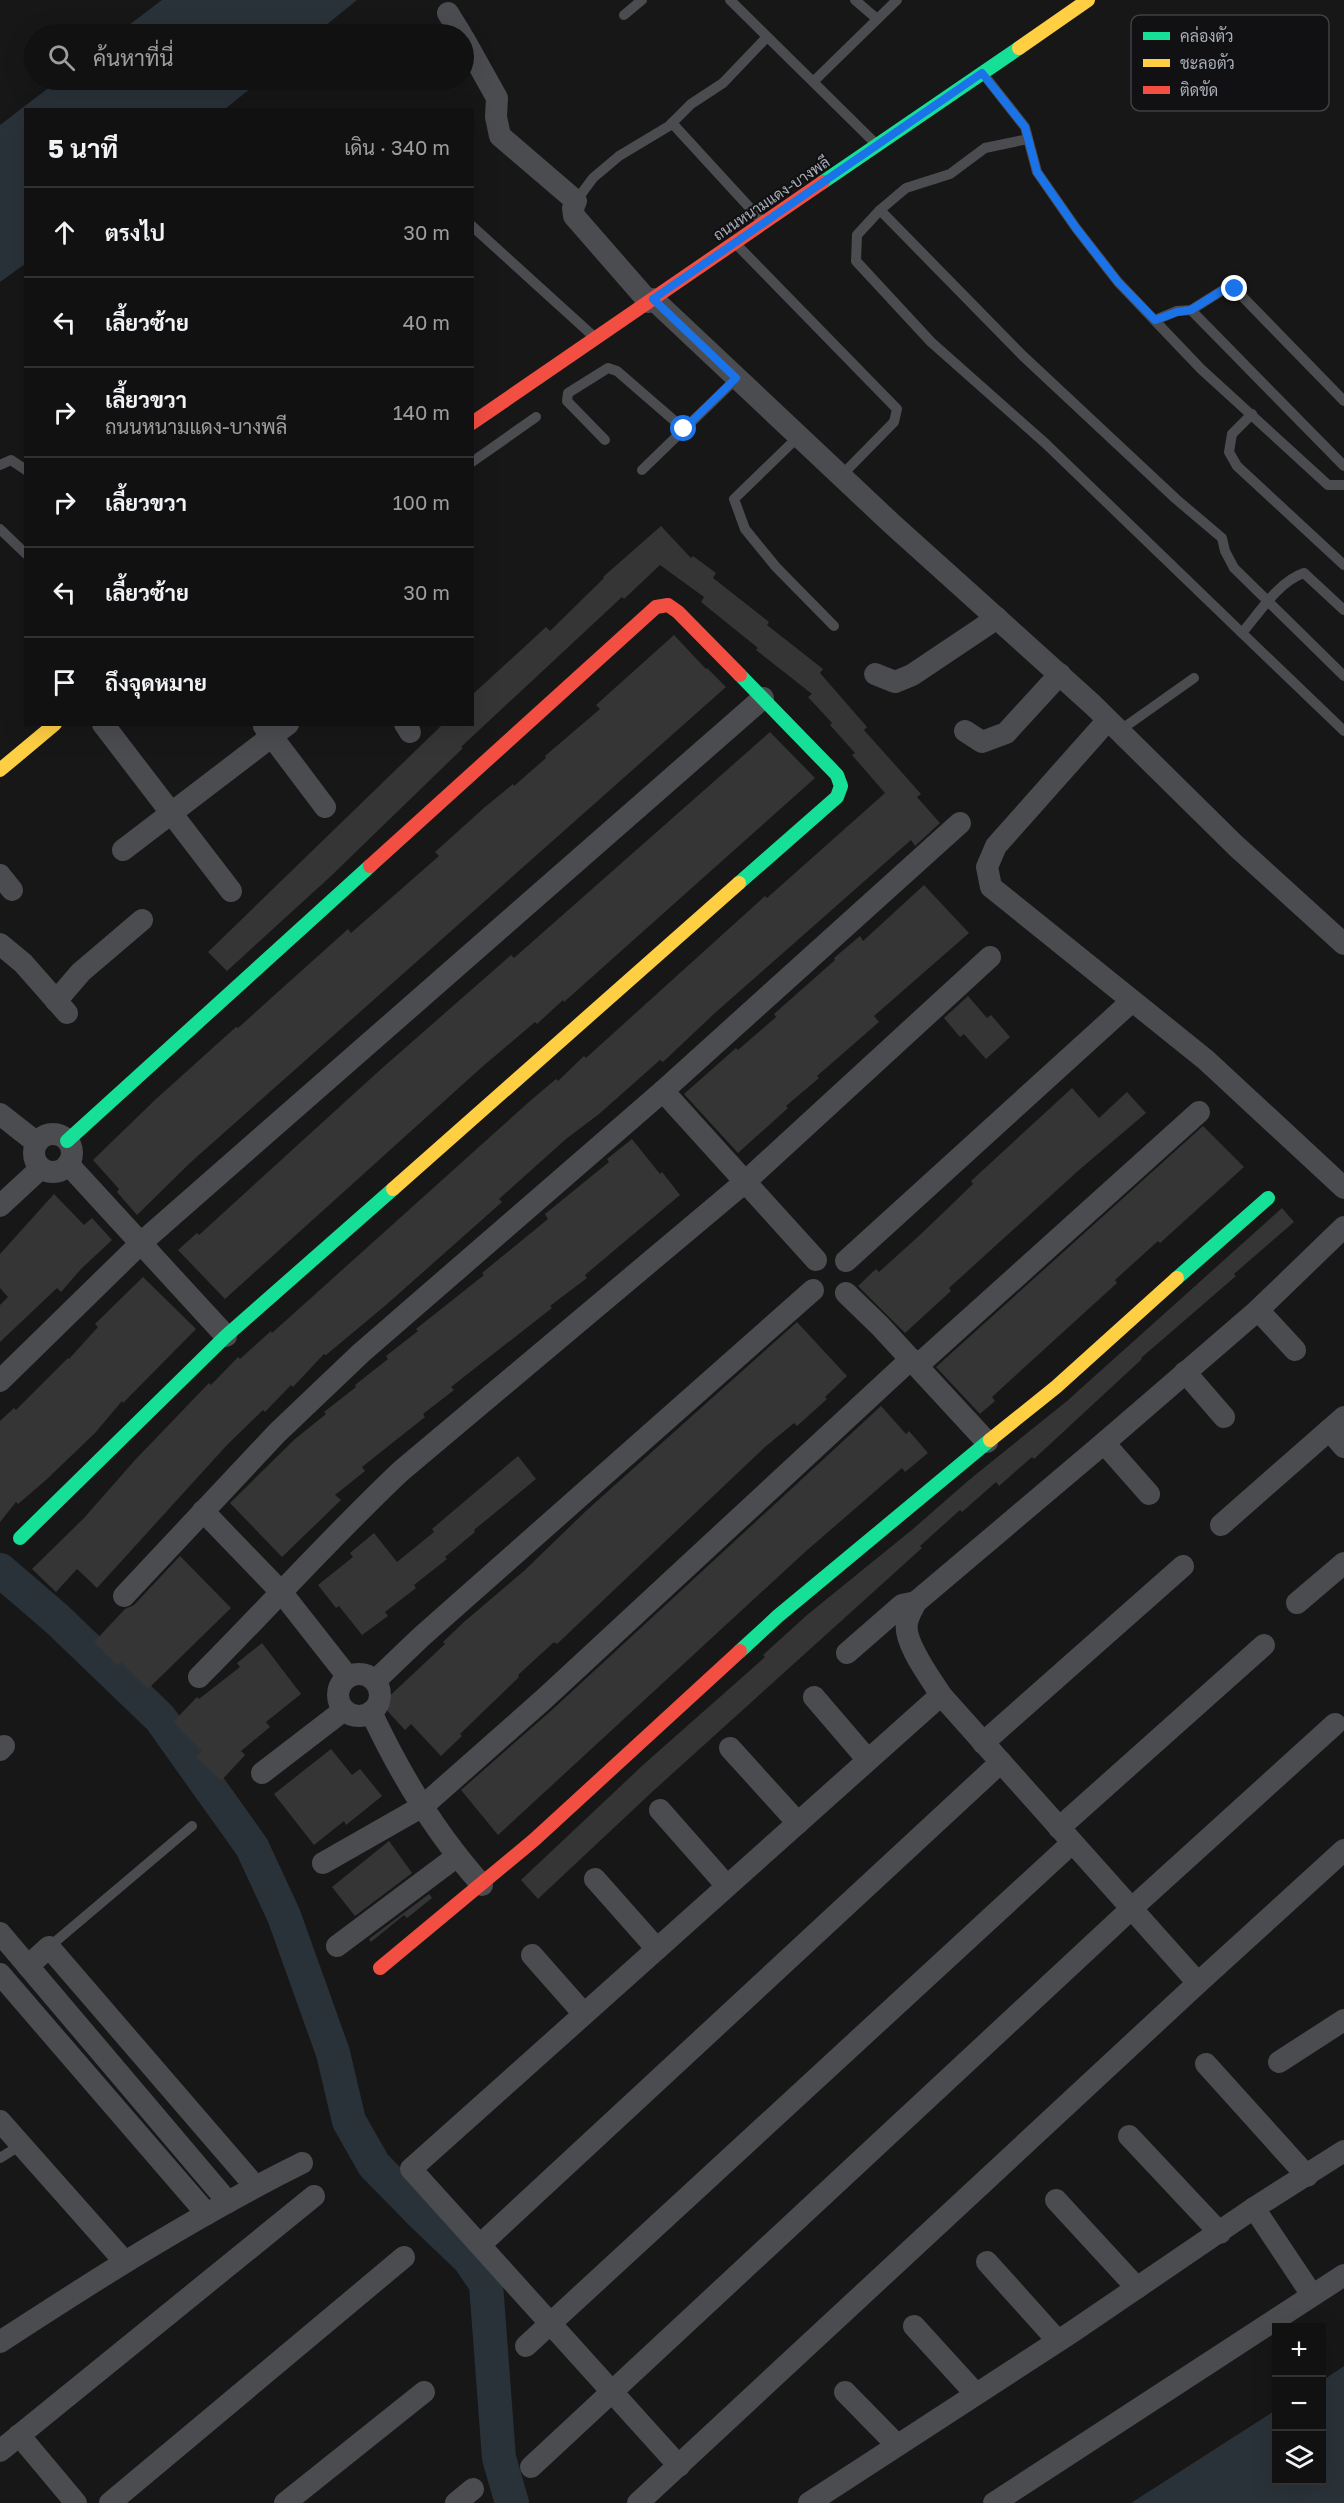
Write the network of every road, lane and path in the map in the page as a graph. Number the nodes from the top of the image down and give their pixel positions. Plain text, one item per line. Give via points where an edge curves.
1 (642, 0) edge
2 (729, 0) edge
3 (855, 0) edge
4 (897, 0) edge
5 (1088, 0) edge
6 (448, 12) dead end
7 (624, 15) dead end
8 (877, 20) junction
9 (455, 24) edge
10 (767, 37) junction
11 (474, 57) edge
12 (982, 73) junction
13 (814, 81) junction
14 (672, 123) junction
15 (1028, 139) junction
16 (878, 145) junction
17 (576, 201) junction
18 (880, 210) junction
19 (764, 223) junction
20 (474, 228) edge
21 (735, 243) junction
22 (651, 301) junction
23 (1191, 310) junction
24 (1155, 320) junction
25 (594, 338) junction
26 (736, 378) junction
27 (1344, 401) edge
28 (1252, 414) junction
29 (536, 417) dead end
30 (474, 422) edge
31 (684, 429) junction
32 (799, 436) junction
33 (605, 440) dead end
34 (474, 461) edge
35 (0, 465) edge
36 (1344, 466) edge
37 (24, 469) edge
38 (642, 470) dead end
39 (841, 476) junction
40 (1344, 485) edge
41 (0, 529) edge
42 (24, 552) edge
43 (1344, 565) edge
44 (1268, 603) junction
45 (1344, 610) edge
46 (998, 618) junction
47 (834, 626) dead end
48 (1242, 633) junction
49 (875, 674) dead end
50 (1060, 674) junction
51 (1344, 676) edge
52 (1194, 678) dead end
53 (763, 698) junction
54 (53, 726) edge
55 (105, 726) edge
56 (1113, 726) junction
57 (274, 729) edge
58 (965, 731) dead end
59 (1344, 731) edge
60 (0, 770) edge
61 (325, 807) dead end
62 (171, 814) junction
63 (960, 823) dead end
64 (123, 850) dead end
65 (231, 891) dead end
66 (142, 920) dead end
67 (0, 944) edge
68 (1344, 944) edge
69 (990, 957) dead end
70 (1132, 1001) junction
71 (663, 1091) junction
72 (1198, 1112) dead end
73 (0, 1114) edge
74 (67, 1141) junction
75 (37, 1143) junction
76 (68, 1164) junction
77 (41, 1168) junction
78 (746, 1182) junction
79 (1344, 1188) edge
80 (1268, 1198) dead end
81 (0, 1206) edge
82 (1344, 1227) edge
83 (141, 1243) junction
84 (816, 1260) junction
85 (846, 1261) junction
86 (813, 1290) junction
87 (846, 1293) junction
88 (1258, 1310) junction
89 (226, 1336) junction
90 (1295, 1350) dead end
91 (914, 1362) junction
92 (1185, 1372) junction
93 (0, 1381) edge
94 (1224, 1417) dead end
95 (1337, 1423) edge
96 (987, 1442) junction
97 (1104, 1443) junction
98 (1344, 1447) edge
99 (1149, 1494) dead end
100 (203, 1511) junction
101 (1221, 1525) dead end
102 (20, 1538) dead end
103 (1344, 1563) edge
104 (1183, 1566) dead end
105 (282, 1593) junction
106 (124, 1596) dead end
107 (916, 1602) junction
108 (1297, 1603) dead end
109 (1264, 1645) dead end
110 (847, 1653) dead end
111 (199, 1677) dead end
112 (348, 1677) junction
113 (375, 1681) junction
114 (940, 1695) junction
115 (814, 1697) dead end
116 (344, 1710) junction
117 (372, 1712) junction
118 (1335, 1724) dead end
119 (983, 1743) junction
120 (730, 1748) dead end
121 (868, 1760) junction
122 (1001, 1762) junction
123 (262, 1773) dead end
124 (423, 1806) junction
125 (660, 1810) dead end
126 (798, 1823) junction
127 (192, 1827) dead end
128 (1066, 1835) junction
129 (1344, 1850) edge
130 (456, 1857) junction
131 (323, 1863) dead end
132 (595, 1879) dead end
133 (482, 1886) junction
134 (727, 1886) junction
135 (1131, 1909) junction
136 (0, 1933) edge
137 (337, 1946) dead end
138 (49, 1947) junction
139 (657, 1949) junction
140 (532, 1955) dead end
141 (28, 1966) junction
142 (380, 1968) dead end
143 (0, 1974) edge
144 (1197, 1983) junction
145 (584, 2014) junction
146 (1344, 2020) edge
147 (1279, 2062) dead end
148 (1206, 2064) dead end
149 (0, 2121) edge
150 (1129, 2136) dead end
151 (21, 2145) junction
152 (1344, 2151) edge
153 (0, 2158) edge
154 (302, 2163) dead end
155 (1307, 2176) junction
156 (255, 2186) junction
157 (314, 2196) dead end
158 (1056, 2200) dead end
159 (228, 2202) junction
160 (1254, 2208) junction
161 (207, 2214) junction
162 (1220, 2233) junction
163 (480, 2245) junction
164 (404, 2258) dead end
165 (125, 2262) junction
166 (987, 2262) dead end
167 (1344, 2275) edge
168 (1137, 2288) junction
169 (1312, 2295) junction
170 (551, 2324) junction
171 (914, 2326) dead end
172 (1057, 2340) junction
173 (0, 2342) edge
174 (526, 2346) dead end
175 (612, 2391) junction
176 (424, 2392) dead end
177 (845, 2392) dead end
178 (975, 2393) junction
179 (19, 2435) junction
180 (897, 2445) junction
181 (0, 2451) edge
182 (680, 2466) junction
183 (531, 2467) dead end
184 (76, 2503) edge
185 (110, 2503) edge
186 (285, 2503) edge
187 (638, 2503) edge
188 (809, 2503) edge
189 (994, 2503) edge

1 - 7 lane
2 - 10 lane
3 - 8 lane
4 - 8 lane
5 - 12 street, ถนนหนามแดง-บางพลี
6 - 9 street
8 - 13 lane
10 - 13 lane
10 - 14 lane via 723,83 691,104
11 - 17 street via 497,98 500,136
12 - 15 lane via 1025,127
12 - 16 street, ถนนหนามแดง-บางพลี
13 - 16 lane
14 - 17 lane via 619,156 593,178
14 - 19 lane
15 - 18 lane via 985,148 950,174 906,188
15 - 24 lane via 1043,182 1118,282
16 - 19 street, ถนนหนามแดง-บางพลี
17 - 22 street via 574,216
18 - 44 lane via 1022,355 1222,538 1234,568
18 - 48 lane via 857,235 856,261 931,342 1046,443
19 - 21 street, ถนนหนามแดง-บางพลี
20 - 25 lane
21 - 22 street, ถนนหนามแดง-บางพลี
21 - 39 lane via 897,409 894,422
22 - 25 street, ถนนหนามแดง-บางพลี
22 - 26 street
23 - 24 lane
23 - 27 lane via 1223,290 1235,289
23 - 36 lane
24 - 28 lane via 1201,369
25 - 30 street, ถนนหนามแดง-บางพลี
26 - 31 lane
26 - 32 street
28 - 40 lane via 1328,485
28 - 43 lane via 1232,434 1229,452 1237,466
29 - 34 lane
31 - 33 lane via 617,371 608,368 568,393 567,401
31 - 38 lane
32 - 39 street
32 - 47 lane via 734,499 745,529
35 - 37 lane via 11,460
39 - 46 street
41 - 42 lane
44 - 45 lane via 1295,576 1304,573
44 - 48 lane
44 - 51 lane
46 - 49 street via 912,675 895,682
46 - 50 street
48 - 59 lane
50 - 56 street
50 - 58 street via 1006,734 982,742
52 - 56 lane
53 - 74 street via 678,612 668,605 656,607
53 - 83 street
53 - 89 street via 837,775 841,786 837,797
54 - 60 street
55 - 62 street
56 - 68 street
56 - 70 street via 996,846 987,867 991,887 1005,900
57 - 61 street
57 - 62 street
62 - 64 street
62 - 65 street
63 - 71 street
66 - 67 street via 81,972 62,1007 23,963
69 - 78 street
70 - 79 street via 1206,1060
70 - 85 street
71 - 78 street
71 - 100 street via 361,1353
72 - 91 street
73 - 75 street
74 - 75 street via 51,1135
74 - 76 street via 71,1150
75 - 77 street via 34,1153
76 - 77 street via 58,1171
76 - 83 street
77 - 81 street
78 - 84 street
78 - 105 street via 401,1471
80 - 96 street via 1056,1387
82 - 88 street
83 - 89 street
83 - 93 street
84 - 85 street via 830,1254
84 - 86 street via 808,1280
85 - 87 street via 853,1277
86 - 87 street via 826,1299
86 - 113 street
87 - 91 street
88 - 90 street
88 - 92 street
89 - 102 street
91 - 96 street
91 - 124 street
92 - 94 street
92 - 97 street
95 - 98 street
95 - 101 street
96 - 133 street via 778,1616
97 - 99 street
97 - 107 street
100 - 105 street
100 - 106 street
103 - 108 street
104 - 119 street
105 - 111 street
105 - 112 street
107 - 110 street via 902,1605
107 - 114 street via 907,1634
109 - 128 street
112 - 113 street via 359,1674
112 - 116 street via 338,1693
113 - 117 street via 380,1694
114 - 119 street
114 - 121 street
115 - 121 street
116 - 117 street via 360,1716
116 - 123 street
117 - 124 street via 392,1757
118 - 135 street
119 - 122 street
120 - 126 street
121 - 126 street
122 - 128 street
122 - 163 street
124 - 130 street
124 - 131 street
125 - 134 street
126 - 134 street
127 - 138 lane
128 - 135 street
128 - 170 street
129 - 144 street
130 - 133 street
130 - 137 street
132 - 139 street
133 - 142 street
134 - 139 street
135 - 144 street
135 - 175 street
136 - 141 street
138 - 141 street
138 - 156 street
139 - 145 street
140 - 145 street
141 - 159 street
143 - 161 street
144 - 182 street
145 - 163 street via 411,2169
146 - 147 street
148 - 155 street
149 - 151 street
150 - 162 street
151 - 153 lane
151 - 165 street
152 - 155 street
154 - 156 street
155 - 160 street
156 - 159 street
157 - 179 street
158 - 168 street
159 - 161 street
160 - 162 street
160 - 169 street
161 - 165 street
162 - 168 street
163 - 170 street
164 - 185 street
165 - 173 street
166 - 172 street
167 - 169 street
168 - 172 street
169 - 189 street
170 - 174 street
170 - 175 street
171 - 178 street
172 - 178 street
175 - 182 street
175 - 183 street
176 - 186 street
177 - 180 street
178 - 180 street
179 - 181 street
179 - 184 street
180 - 188 street
182 - 187 street

